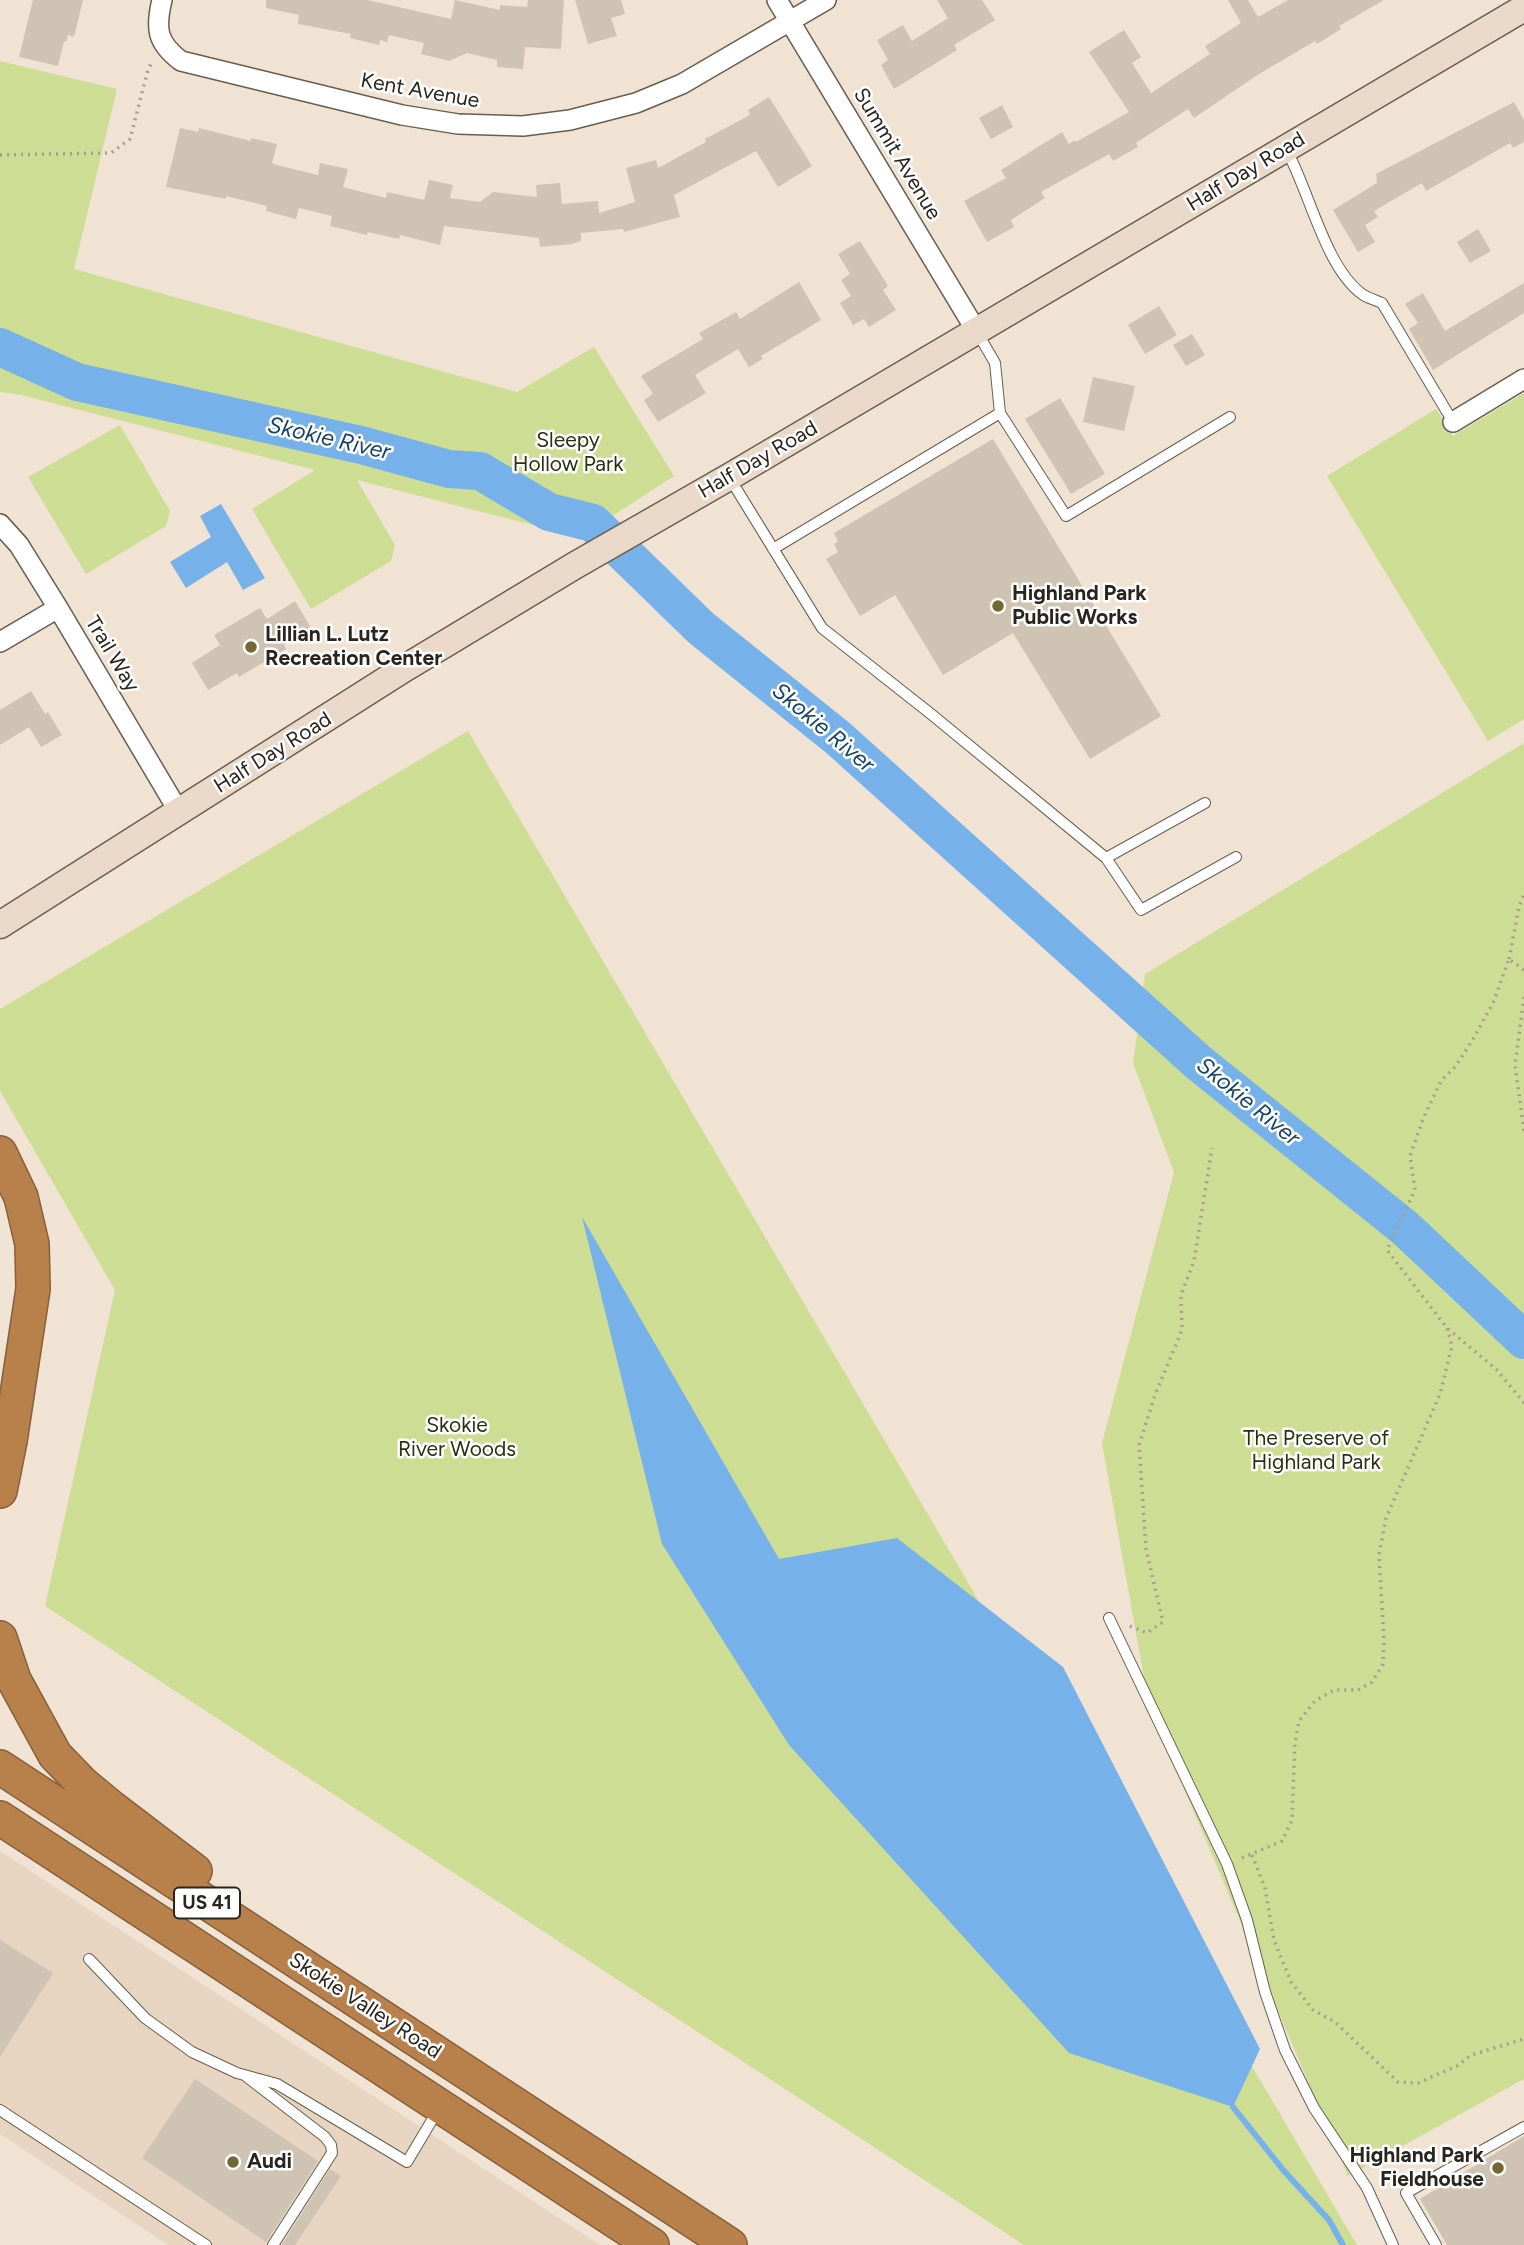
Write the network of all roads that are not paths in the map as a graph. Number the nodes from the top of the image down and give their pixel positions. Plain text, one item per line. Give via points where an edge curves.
1 (162, 0) edge
2 (778, 0) edge
3 (826, 0) edge
4 (1520, 18) edge
5 (790, 21) junction
6 (1285, 149) junction
7 (976, 332) junction
8 (1524, 379) edge
9 (1000, 413) junction
10 (1230, 417) dead end
11 (1452, 422) joint
12 (729, 477) junction
13 (0, 524) edge
14 (773, 549) junction
15 (58, 608) junction
16 (0, 642) edge
17 (1205, 803) dead end
18 (179, 812) junction
19 (1236, 857) dead end
20 (1105, 858) junction
21 (0, 925) edge
22 (0, 1153) edge
23 (0, 1491) edge
24 (1109, 1618) road end
25 (0, 1638) edge
26 (0, 1767) edge
27 (0, 1818) edge
28 (89, 1959) dead end
29 (414, 2039) junction
30 (244, 2075) junction
31 (440, 2107) junction
32 (0, 2110) edge
33 (1524, 2127) edge
34 (206, 2245) edge
35 (273, 2245) edge
36 (652, 2245) edge
37 (730, 2245) edge
38 (1393, 2245) edge
39 (1436, 2245) edge

1 - 5 street, Kent Avenue via 158,18 161,41 181,61 402,115 458,124 523,126 636,103 682,84
2 - 5 street, Summit Avenue
3 - 5 street, Kent Avenue
4 - 6 main road, Half Day Road
5 - 7 street, Summit Avenue
6 - 7 main road, Half Day Road
6 - 11 lane via 1336,265 1362,294 1382,303
7 - 9 lane via 995,363
7 - 12 main road, Half Day Road
8 - 11 street
9 - 10 lane via 1066,516
9 - 14 lane
12 - 14 lane
12 - 18 main road, Half Day Road via 405,668
13 - 15 street, Trail Way via 19,545
14 - 20 lane via 821,628
15 - 16 street
15 - 18 street, Trail Way
17 - 20 lane
18 - 21 main road, Half Day Road
19 - 20 lane via 1141,910
22 - 23 highway via 21,1197 32,1244 33,1289
24 - 38 lane via 1227,1864 1285,2050 1314,2108 1367,2188
25 - 29 highway via 14,1680 55,1755 82,1783
26 - 29 highway, Skokie Valley Road / US 41
27 - 31 highway, Skokie Valley Road / US 41
28 - 30 lane via 145,2018 192,2052
29 - 37 highway, Skokie Valley Road / US 41
30 - 31 lane via 277,2084 407,2162
30 - 35 lane via 307,2121 331,2145 331,2153
31 - 36 highway, Skokie Valley Road / US 41
32 - 34 lane
33 - 39 lane via 1406,2193

